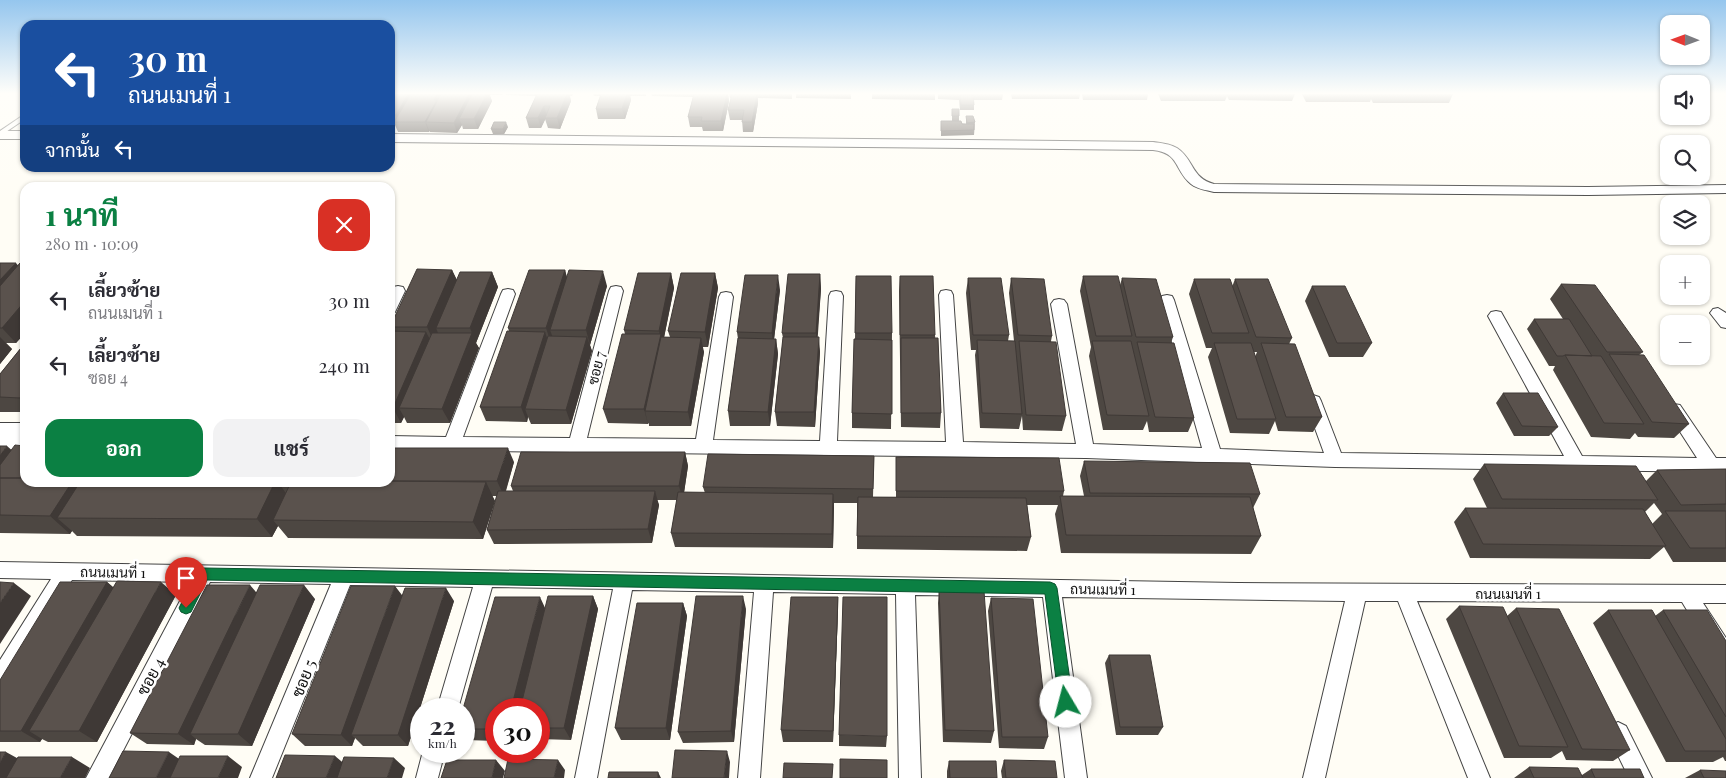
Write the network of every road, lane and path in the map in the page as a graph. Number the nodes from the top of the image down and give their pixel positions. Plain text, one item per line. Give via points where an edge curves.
1 (0, 135) edge
2 (20, 135) edge
3 (395, 138) edge
4 (1726, 189) edge
5 (398, 291) dead end
6 (616, 291) dead end
7 (508, 294) dead end
8 (836, 296) dead end
9 (946, 296) dead end
10 (395, 297) edge
11 (726, 297) dead end
12 (1167, 300) dead end
13 (1059, 304) dead end
14 (1496, 316) dead end
15 (1307, 386) edge
16 (1663, 393) edge
17 (0, 430) edge
18 (20, 430) edge
19 (395, 443) edge
20 (0, 444) edge
21 (20, 444) edge
22 (452, 444) junction
23 (577, 445) junction
24 (703, 448) junction
25 (828, 449) junction
26 (955, 449) junction
27 (1086, 451) junction
28 (1213, 455) junction
29 (1335, 460) junction
30 (1577, 463) junction
31 (1718, 464) edge
32 (0, 570) edge
33 (66, 572) junction
34 (204, 574) junction
35 (344, 577) junction
36 (485, 579) junction
37 (624, 582) junction
38 (764, 584) junction
39 (905, 585) junction
40 (1050, 588) junction
41 (1357, 592) junction
42 (1404, 592) junction
43 (1688, 594) junction
44 (1726, 594) edge
45 (1726, 656) edge
46 (0, 678) edge
47 (450, 698) edge
48 (1609, 716) edge
49 (431, 763) edge
50 (96, 778) edge
51 (261, 778) edge
52 (427, 778) edge
53 (586, 778) edge
54 (749, 778) edge
55 (910, 778) edge
56 (1076, 778) edge
57 (1314, 778) edge
58 (1479, 778) edge
59 (1641, 778) edge

1 - 2 street
3 - 4 street via 1153,146 1177,155 1196,182 1214,188
5 - 10 street
6 - 23 street, ซอย 7
7 - 22 street
8 - 25 street
9 - 26 street
11 - 24 street
12 - 28 street
13 - 27 street
14 - 30 street
15 - 29 street
16 - 31 street
17 - 18 street
19 - 22 street
20 - 21 street
22 - 23 street
23 - 24 street
24 - 25 street
25 - 26 street
26 - 27 street
27 - 28 street
28 - 29 street
29 - 30 street
30 - 31 street
32 - 33 street, ถนนเมนที่ 1
33 - 34 street, ถนนเมนที่ 1
33 - 46 street
34 - 35 street, ถนนเมนที่ 1
34 - 50 street, ซอย 4
35 - 36 street, ถนนเมนที่ 1
35 - 51 street, ซอย 5
36 - 37 street, ถนนเมนที่ 1
36 - 47 street
37 - 38 street, ถนนเมนที่ 1
37 - 53 street
38 - 39 street, ถนนเมนที่ 1
38 - 54 street
39 - 40 street, ถนนเมนที่ 1
39 - 55 street
40 - 41 street, ถนนเมนที่ 1
40 - 56 street
41 - 42 street, ถนนเมนที่ 1
41 - 57 street
42 - 43 street, ถนนเมนที่ 1 via 1550,602
42 - 58 street
43 - 44 street, ถนนเมนที่ 1
43 - 45 street
48 - 59 street
49 - 52 street

